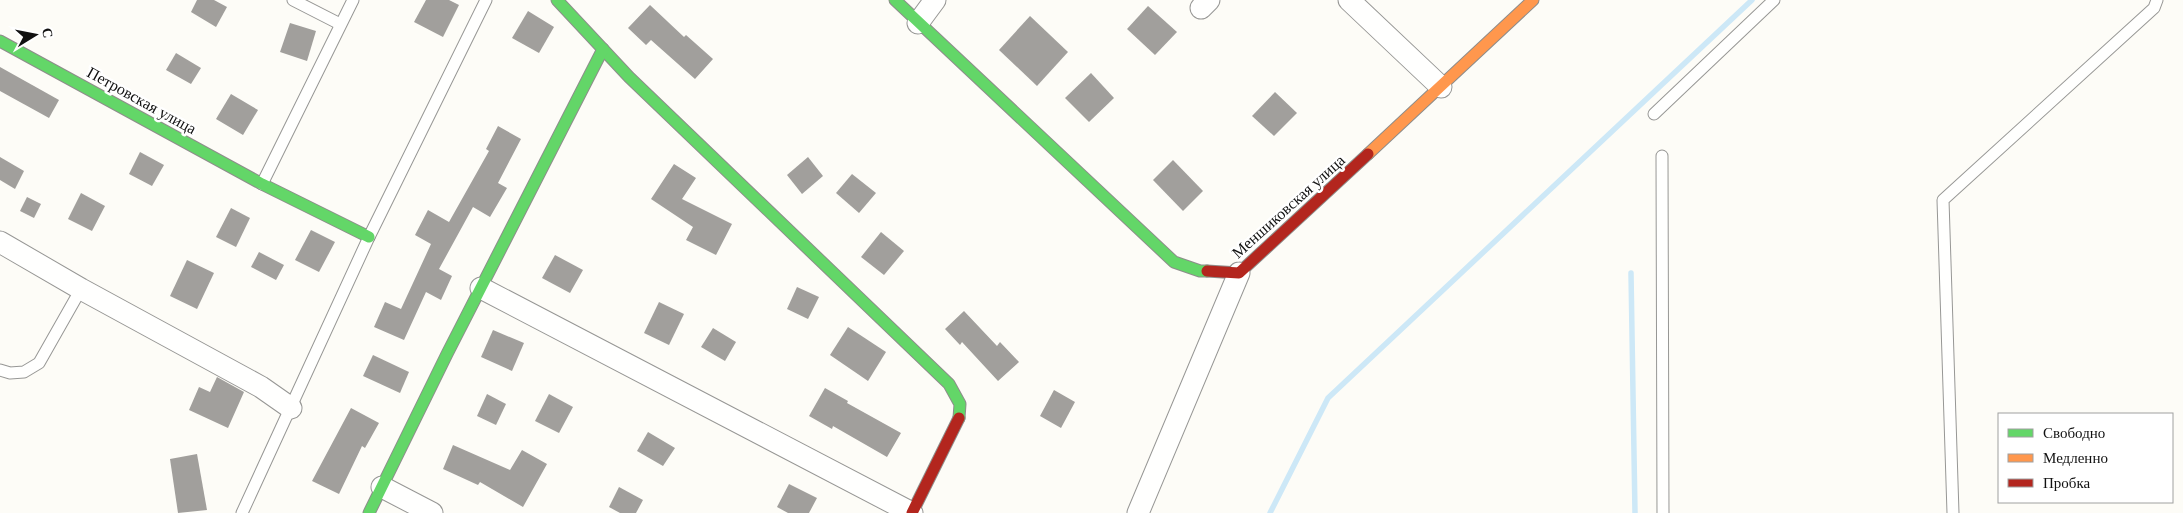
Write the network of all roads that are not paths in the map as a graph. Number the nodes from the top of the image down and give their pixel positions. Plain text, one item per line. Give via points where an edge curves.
1 (293, 0) edge
2 (353, 0) edge
3 (486, 0) edge
4 (558, 0) edge
5 (895, 0) edge
6 (935, 0) edge
7 (1349, 0) edge
8 (1533, 0) edge
9 (1774, 0) edge
10 (2157, 0) edge
11 (918, 23) junction
12 (340, 24) junction
13 (0, 42) edge
14 (603, 49) junction
15 (1440, 87) junction
16 (1654, 114) dead end
17 (1662, 156) dead end
18 (265, 186) junction
19 (369, 237) junction
20 (0, 242) edge
21 (1239, 272) junction
22 (481, 288) junction
23 (81, 289) junction
24 (0, 370) edge
25 (291, 408) junction
26 (382, 487) junction
27 (242, 513) edge
28 (369, 513) edge
29 (432, 513) edge
30 (912, 513) edge
31 (1138, 513) edge
32 (1663, 513) edge
33 (1953, 513) edge

1 - 12 lane
2 - 12 lane
3 - 19 lane
4 - 14 street
5 - 11 street, Меншиковская улица
6 - 11 street
7 - 15 street
8 - 15 street, Меншиковская улица
9 - 16 lane
10 - 33 lane via 2154,8 1943,200
11 - 21 street, Меншиковская улица via 1174,262 1200,272
12 - 18 lane
13 - 18 street, Петровская улица
14 - 22 street
14 - 30 street via 949,384 960,404 959,420
15 - 21 street, Меншиковская улица
17 - 32 lane
18 - 19 street, Петровская улица
19 - 25 lane
20 - 23 street
21 - 31 street
22 - 26 street
22 - 30 street
23 - 24 lane via 39,362 24,372
23 - 25 street via 261,387
25 - 27 lane
26 - 28 street
26 - 29 street

